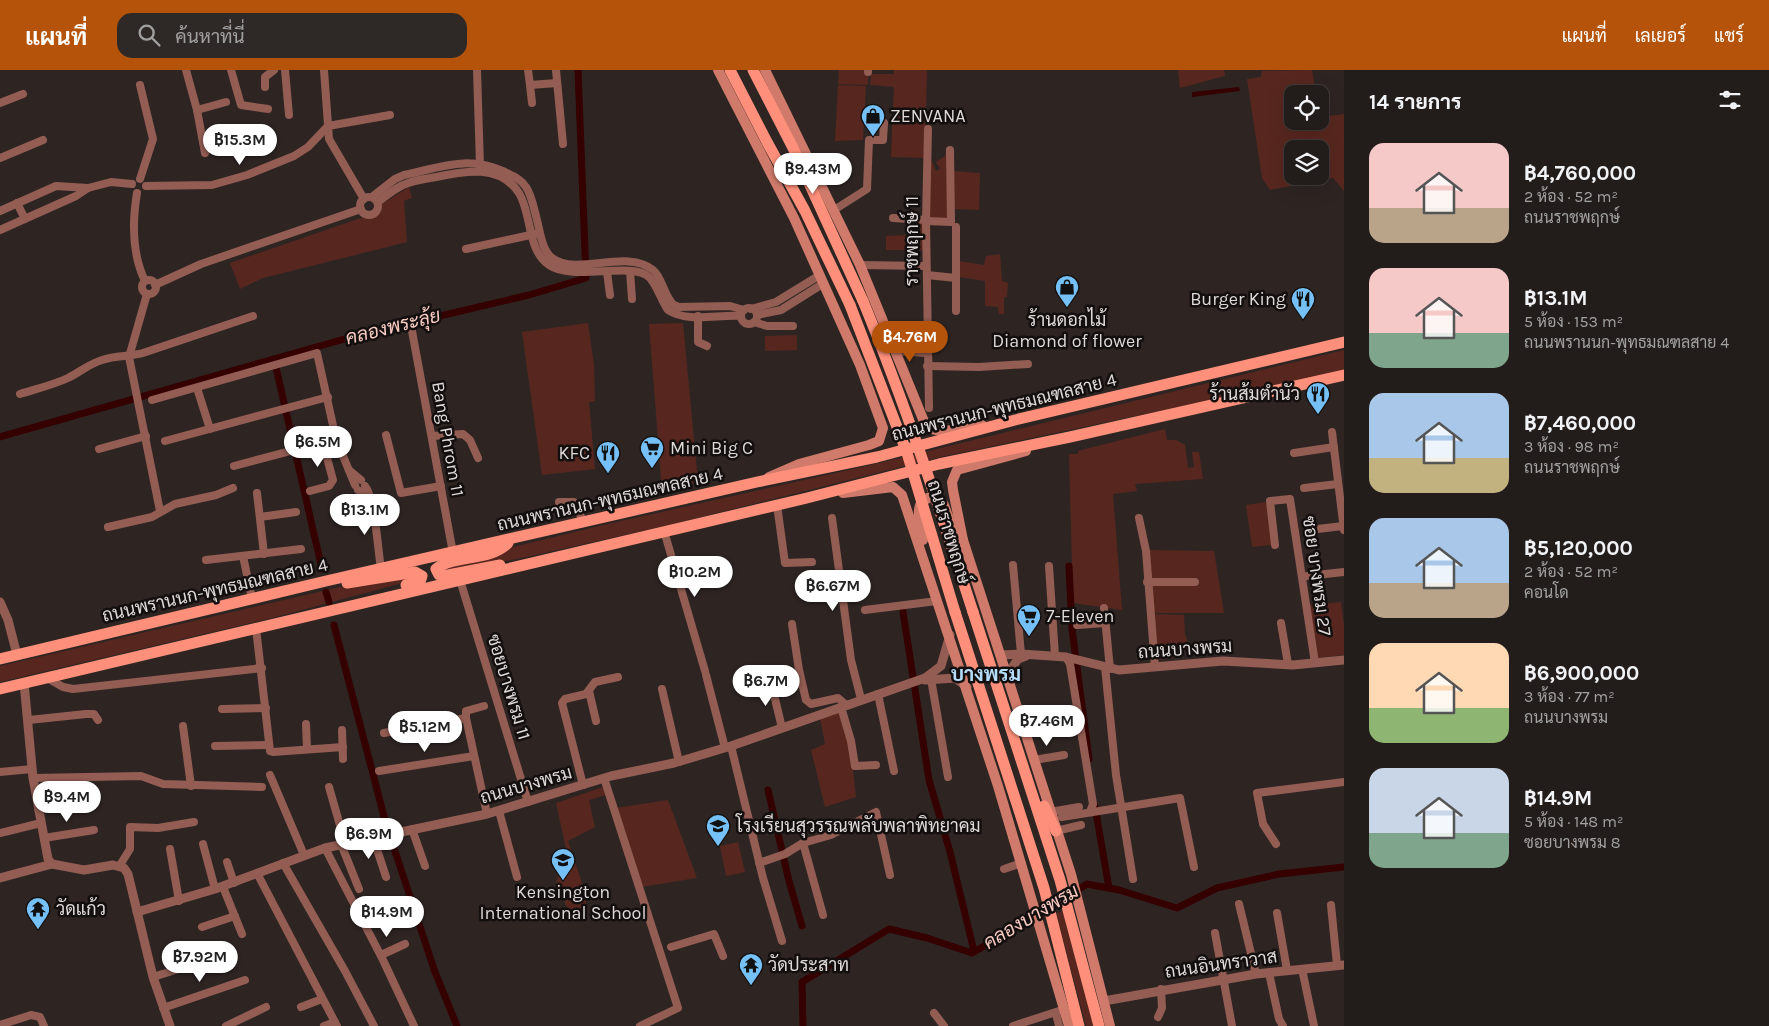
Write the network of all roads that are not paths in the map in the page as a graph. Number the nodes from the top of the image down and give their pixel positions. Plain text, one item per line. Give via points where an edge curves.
1 (186, 70) edge
2 (231, 70) edge
3 (274, 70) edge
4 (284, 70) edge
5 (324, 70) edge
6 (477, 70) edge
7 (528, 70) edge
8 (556, 70) edge
9 (718, 70) edge
10 (729, 70) edge
11 (753, 70) edge
12 (765, 70) edge
13 (557, 83) junction
14 (140, 85) dead end
15 (530, 85) junction
16 (265, 87) dead end
17 (23, 94) dead end
18 (226, 102) dead end
19 (0, 103) edge
20 (532, 103) dead end
21 (268, 109) dead end
22 (197, 110) junction
23 (289, 115) dead end
24 (390, 115) dead end
25 (884, 123) dead end
26 (328, 126) junction
27 (928, 129) dead end
28 (228, 137) dead end
29 (43, 140) dead end
30 (203, 142) junction
31 (564, 144) dead end
32 (950, 150) dead end
33 (205, 153) dead end
34 (0, 158) edge
35 (480, 166) junction
36 (140, 179) junction
37 (132, 184) junction
38 (146, 186) junction
39 (88, 188) junction
40 (137, 193) junction
41 (364, 199) junction
42 (375, 200) junction
43 (17, 203) junction
44 (361, 209) junction
45 (834, 210) junction
46 (0, 211) edge
47 (893, 218) dead end
48 (25, 219) junction
49 (926, 221) junction
50 (956, 227) dead end
51 (0, 230) edge
52 (536, 234) junction
53 (466, 249) dead end
54 (860, 265) junction
55 (926, 266) junction
56 (592, 267) junction
57 (630, 271) junction
58 (608, 272) junction
59 (927, 275) junction
60 (956, 278) junction
61 (822, 279) junction
62 (145, 281) junction
63 (155, 285) junction
64 (147, 294) junction
65 (610, 295) dead end
66 (632, 299) dead end
67 (687, 307) junction
68 (956, 311) dead end
69 (749, 314) junction
70 (253, 316) dead end
71 (688, 316) junction
72 (698, 316) junction
73 (793, 326) dead end
74 (412, 331) dead end
75 (1344, 342) edge
76 (707, 346) dead end
77 (895, 353) junction
78 (927, 353) junction
79 (129, 357) junction
80 (860, 364) junction
81 (1028, 364) dead end
82 (927, 366) junction
83 (1344, 375) edge
84 (197, 388) junction
85 (20, 394) dead end
86 (328, 397) junction
87 (152, 400) dead end
88 (929, 408) dead end
89 (1015, 420) junction
90 (210, 429) junction
91 (1332, 432) dead end
92 (386, 435) dead end
93 (146, 436) junction
94 (432, 436) junction
95 (1070, 437) junction
96 (336, 439) junction
97 (165, 441) dead end
98 (323, 443) junction
99 (1334, 447) junction
100 (99, 449) dead end
101 (1294, 453) dead end
102 (478, 458) dead end
103 (234, 466) dead end
104 (757, 482) junction
105 (1338, 484) junction
106 (441, 486) junction
107 (233, 488) dead end
108 (1304, 488) dead end
109 (310, 491) dead end
110 (257, 492) dead end
111 (807, 498) junction
112 (559, 502) dead end
113 (777, 505) junction
114 (160, 511) junction
115 (296, 512) dead end
116 (260, 517) junction
117 (832, 518) dead end
118 (1139, 518) dead end
119 (584, 523) junction
120 (108, 527) dead end
121 (1344, 528) edge
122 (1309, 530) dead end
123 (664, 531) junction
124 (511, 540) junction
125 (962, 540) junction
126 (1275, 545) dead end
127 (301, 549) dead end
128 (921, 551) junction
129 (453, 553) junction
130 (264, 554) junction
131 (243, 556) junction
132 (206, 560) dead end
133 (812, 562) dead end
134 (1013, 565) dead end
135 (519, 566) junction
136 (1049, 566) dead end
137 (381, 569) junction
138 (1344, 572) edge
139 (1307, 576) dead end
140 (460, 580) junction
141 (330, 581) junction
142 (1147, 582) junction
143 (1195, 582) dead end
144 (252, 599) junction
145 (937, 601) junction
146 (0, 602) edge
147 (345, 607) junction
148 (1104, 608) dead end
149 (865, 610) dead end
150 (4, 620) edge
151 (1105, 623) junction
152 (1281, 623) dead end
153 (792, 624) dead end
154 (1077, 626) dead end
155 (256, 628) junction
156 (950, 635) junction
157 (17, 655) junction
158 (1000, 655) junction
159 (1025, 655) junction
160 (1055, 656) junction
161 (1067, 657) junction
162 (0, 659) edge
163 (1344, 660) edge
164 (1315, 663) junction
165 (1288, 664) junction
166 (1155, 667) junction
167 (262, 668) junction
168 (1108, 668) junction
169 (1007, 675) junction
170 (48, 678) junction
171 (618, 678) dead end
172 (931, 679) junction
173 (772, 682) dead end
174 (916, 682) junction
175 (24, 684) junction
176 (967, 687) junction
177 (0, 689) edge
178 (662, 689) dead end
179 (589, 691) junction
180 (878, 694) junction
181 (861, 699) junction
182 (484, 706) dead end
183 (843, 706) junction
184 (266, 708) junction
185 (222, 709) dead end
186 (466, 718) junction
187 (29, 720) junction
188 (98, 720) dead end
189 (596, 721) dead end
190 (306, 724) dead end
191 (183, 726) dead end
192 (782, 728) junction
193 (342, 730) dead end
194 (384, 733) dead end
195 (268, 745) junction
196 (215, 746) dead end
197 (343, 747) junction
198 (728, 747) junction
199 (307, 748) junction
200 (1019, 754) junction
201 (1064, 755) dead end
202 (474, 756) junction
203 (343, 760) dead end
204 (1034, 760) junction
205 (679, 762) junction
206 (876, 766) dead end
207 (379, 771) dead end
208 (894, 771) dead end
209 (0, 772) edge
210 (32, 773) junction
211 (270, 775) dead end
212 (948, 777) dead end
213 (604, 778) junction
214 (1344, 782) edge
215 (583, 785) junction
216 (191, 786) junction
217 (262, 787) dead end
218 (329, 788) dead end
219 (90, 802) dead end
220 (528, 802) junction
221 (1079, 806) dead end
222 (38, 808) junction
223 (1121, 808) junction
224 (1049, 810) junction
225 (499, 811) junction
226 (1093, 812) junction
227 (487, 814) junction
228 (1062, 817) dead end
229 (194, 822) dead end
230 (41, 823) junction
231 (1081, 826) dead end
232 (412, 829) junction
233 (94, 830) dead end
234 (1056, 831) junction
235 (0, 833) edge
236 (373, 837) junction
237 (44, 838) junction
238 (803, 842) junction
239 (203, 844) dead end
240 (343, 844) junction
241 (1276, 844) dead end
242 (325, 848) junction
243 (170, 849) dead end
244 (304, 854) junction
245 (227, 862) dead end
246 (283, 863) junction
247 (759, 863) junction
248 (1022, 863) junction
249 (52, 864) junction
250 (120, 865) junction
251 (425, 866) dead end
252 (1194, 868) dead end
253 (1004, 869) dead end
254 (257, 873) junction
255 (890, 875) dead end
256 (386, 877) dead end
257 (516, 877) dead end
258 (0, 878) edge
259 (1133, 878) dead end
260 (234, 883) junction
261 (219, 888) junction
262 (359, 889) dead end
263 (179, 901) junction
264 (1239, 904) dead end
265 (1331, 905) dead end
266 (137, 912) junction
267 (1277, 913) dead end
268 (823, 915) dead end
269 (235, 916) junction
270 (202, 927) dead end
271 (1215, 933) dead end
272 (242, 934) dead end
273 (782, 941) dead end
274 (406, 944) dead end
275 (666, 949) junction
276 (381, 955) junction
277 (723, 956) dead end
278 (204, 961) dead end
279 (1340, 965) edge
280 (1302, 969) junction
281 (1287, 970) junction
282 (1269, 973) junction
283 (1256, 974) junction
284 (153, 977) junction
285 (245, 980) dead end
286 (1224, 980) junction
287 (1160, 989) junction
288 (322, 999) junction
289 (1104, 1001) junction
290 (266, 1007) dead end
291 (301, 1007) dead end
292 (163, 1008) junction
293 (1061, 1011) junction
294 (934, 1012) dead end
295 (1158, 1017) dead end
296 (336, 1024) edge
297 (0, 1025) edge
298 (44, 1026) edge
299 (170, 1026) edge
300 (226, 1026) edge
301 (324, 1026) edge
302 (374, 1026) edge
303 (414, 1026) edge
304 (640, 1026) edge
305 (944, 1026) edge
306 (1012, 1026) edge
307 (1059, 1026) edge
308 (1069, 1026) edge
309 (1079, 1026) edge
310 (1099, 1026) edge
311 (1110, 1026) edge
312 (1232, 1026) edge
313 (1283, 1026) edge
314 (1314, 1026) edge

1 - 22 street
2 - 21 street via 240,105
3 - 16 street via 265,77
4 - 23 street
5 - 26 street
6 - 35 street
7 - 15 street
8 - 13 street
9 - 61 main road
10 - 309 main road, ถนนราชพฤกษ์, bridge via 805,211 850,305 907,453 1044,888
11 - 200 main road, ถนนราชพฤกษ์, bridge via 793,148 896,380
12 - 45 main road
13 - 15 street
13 - 31 street
14 - 36 street via 153,139
15 - 20 street
17 - 19 street
18 - 22 street
22 - 30 street
24 - 26 street
25 - 45 street via 883,140 869,140 867,189
26 - 38 street via 308,147 294,156 247,175 212,185
26 - 41 street via 330,139
27 - 49 street, ราชพฤกษ์ 11
28 - 30 street
29 - 34 street
30 - 33 street
32 - 49 street via 951,222
35 - 42 street via 468,162 404,175 395,179
35 - 52 street via 513,185
36 - 37 street
36 - 38 street
37 - 39 street via 111,182
37 - 40 street
38 - 40 street via 143,192
39 - 43 street via 56,186
39 - 48 street
40 - 62 street via 133,225 138,267
41 - 42 street
41 - 44 street
42 - 44 street via 378,209 373,214 366,215
43 - 46 street
43 - 48 street
44 - 63 street via 201,264
45 - 54 main road
47 - 49 street
48 - 51 street
49 - 55 street, ราชพฤกษ์ 11
50 - 60 street
52 - 53 street
52 - 56 street via 538,252 548,265 558,270
54 - 55 street
54 - 77 main road
55 - 59 street, ราชพฤกษ์ 11
56 - 58 street
56 - 67 street via 630,262 642,264 654,270 672,303
57 - 58 street
57 - 66 street
57 - 71 street via 650,278 668,310
58 - 65 street
59 - 60 street
59 - 78 street, ราชพฤกษ์ 11
60 - 68 street
61 - 69 street via 781,310
61 - 80 main road
62 - 63 street via 151,280
62 - 64 street via 142,287
63 - 64 street via 154,292
64 - 79 street
67 - 69 street via 730,306
67 - 71 street
69 - 72 street
69 - 73 street via 767,326
70 - 79 street
71 - 72 street
72 - 76 street via 698,342
74 - 94 street, Bang Phrom 11
75 - 89 main road, ถนนพรานนก-พุทธมณฑลสาย 4
77 - 78 street
77 - 80 main road via 912,409 908,418 899,422 885,416
77 - 89 main road via 927,428 941,431
78 - 82 street, ราชพฤกษ์ 11
79 - 85 street via 121,354 101,360 67,379
79 - 93 street
80 - 104 main road via 883,428 879,441 787,468
81 - 82 street
82 - 88 street, ราชพฤกษ์ 11
83 - 95 main road
84 - 86 street via 317,354
84 - 87 street
84 - 90 street
86 - 90 street
86 - 96 street
89 - 104 main road, ถนนพรานนก-พุทธมณฑลสาย 4 via 877,457
90 - 97 street
91 - 99 street
92 - 106 street via 401,494
93 - 100 street
93 - 114 street
94 - 102 street via 463,434 470,440
94 - 106 street, Bang Phrom 11
95 - 111 main road via 930,466
95 - 125 main road, ถนนราชพฤกษ์ via 957,470 952,482
96 - 98 street
96 - 137 street via 350,470 360,485 368,490
98 - 103 street
98 - 109 street via 333,480 329,486
99 - 101 street
99 - 105 street
104 - 119 main road, ถนนพรานนก-พุทธมณฑลสาย 4
105 - 108 street
105 - 121 street
106 - 129 street, Bang Phrom 11
107 - 114 street
110 - 116 street
111 - 113 main road
111 - 128 main road, ถนนราชพฤกษ์ via 893,487 902,495
112 - 119 street via 574,502
113 - 123 main road
113 - 133 street via 785,564
114 - 120 street via 152,517
115 - 116 street
116 - 130 street
117 - 181 street via 851,660
118 - 142 street via 1146,551
119 - 124 main road, ถนนพรานนก-พุทธมณฑลสาย 4
121 - 122 street
123 - 135 main road
123 - 198 street
124 - 129 main road, ถนนพรานนก-พุทธมณฑลสาย 4
124 - 135 main road via 499,550 438,567 437,573 443,576 490,566
125 - 128 main road via 953,530 942,501 930,497 922,501 918,512 923,539
125 - 158 main road, ถนนราชพฤกษ์
126 - 164 street, ซอย บางพรม 27 via 1270,501 1290,499
127 - 130 street
128 - 145 main road, ถนนราชพฤกษ์
129 - 137 main road, ถนนพรานนก-พุทธมณฑลสาย 4
130 - 131 street
131 - 132 street
131 - 144 street
134 - 159 street
135 - 140 main road
136 - 160 street
137 - 141 main road, ถนนพรานนก-พุทธมณฑลสาย 4
138 - 139 street
140 - 147 main road
140 - 220 street, ซอยบางพรม 11
141 - 144 main road, ถนนพรานนก-พุทธมณฑลสาย 4
141 - 147 main road via 350,583 415,572 422,576 420,582 364,597
142 - 143 street
142 - 166 street
144 - 157 main road, ถนนพรานนก-พุทธมณฑลสาย 4
145 - 149 street
145 - 156 main road, ถนนราชพฤกษ์
146 - 150 street
147 - 155 main road
148 - 151 street
150 - 157 street
151 - 154 street
151 - 168 street
152 - 165 street
153 - 183 street via 806,700 810,704 838,698
155 - 167 street
155 - 170 main road
156 - 174 street, ถนนบางพรม via 941,666
156 - 176 main road, ถนนราชพฤกษ์
157 - 162 main road, ถนนพรานนก-พุทธมณฑลสาย 4
158 - 159 street, ถนนบางพรม
158 - 169 main road, ถนนราชพฤกษ์
159 - 160 street, ถนนบางพรม
159 - 169 street via 1018,659
160 - 161 street, ถนนบางพรม
161 - 168 street, ถนนบางพรม
161 - 226 street
163 - 164 street, ถนนบางพรม
164 - 165 street, ถนนบางพรม
165 - 166 street, ถนนบางพรม via 1223,661
166 - 168 street, ถนนบางพรม
167 - 170 street via 73,689
167 - 184 street
168 - 223 street
169 - 204 main road, ถนนราชพฤกษ์
170 - 175 main road
171 - 179 street via 595,682
172 - 174 street, ถนนบางพรม
172 - 176 street, ถนนบางพรม via 955,678
172 - 212 street
173 - 192 street
174 - 180 street, ถนนบางพรม
175 - 177 main road
175 - 187 street
176 - 248 main road, ถนนราชพฤกษ์
178 - 205 street
179 - 189 street
179 - 215 street via 562,703
180 - 181 street, ถนนบางพรม
180 - 208 street
181 - 183 street, ถนนบางพรม
182 - 186 street via 466,711
183 - 192 street, ถนนบางพรม
183 - 206 street via 854,766
184 - 185 street
184 - 195 street
186 - 194 street
186 - 202 street
187 - 188 street via 86,714 94,714
187 - 210 street
190 - 199 street
191 - 216 street
192 - 198 street, ถนนบางพรม
193 - 197 street
195 - 196 street
195 - 199 street via 273,752
197 - 199 street
197 - 203 street
198 - 205 street, ถนนบางพรม
198 - 247 street
200 - 234 main road via 1027,762
200 - 310 main road, ถนนราชพฤกษ์ via 1076,934
201 - 204 street
202 - 207 street
202 - 227 street
204 - 224 main road, ถนนราชพฤกษ์
205 - 213 street, ถนนบางพรม
209 - 210 street
210 - 216 street via 141,776 158,784
210 - 222 street
211 - 244 street
213 - 215 street, ถนนบางพรม
213 - 275 street
214 - 241 street via 1257,793 1263,824
215 - 220 street, ถนนบางพรม
216 - 217 street
218 - 240 street
219 - 222 street
220 - 225 street, ถนนบางพรม
221 - 224 street
222 - 230 street
223 - 226 street
223 - 252 street via 1180,798
223 - 259 street
224 - 234 main road, ถนนราชพฤกษ์
225 - 227 street, ถนนบางพรม
225 - 257 street
226 - 228 street
227 - 232 street, ถนนบางพรม
229 - 250 street via 158,828 130,827 130,849
230 - 235 street
230 - 237 street
231 - 234 street
232 - 236 street, ถนนบางพรม
232 - 251 street
233 - 237 street
234 - 289 main road, ถนนราชพฤกษ์ via 1078,899
236 - 240 street, ถนนบางพรม
236 - 256 street
237 - 249 street
238 - 247 street via 783,855
238 - 255 street via 831,835 876,812
238 - 268 street
239 - 261 street
240 - 242 street, ถนนบางพรม
240 - 262 street
242 - 244 street, ถนนบางพรม
242 - 276 street
243 - 263 street
244 - 246 street, ถนนบางพรม
245 - 260 street
246 - 254 street, ถนนบางพรม
246 - 302 street
247 - 273 street
248 - 253 street
248 - 293 main road, ถนนราชพฤกษ์ via 1042,929
249 - 250 street via 84,870
249 - 258 street
250 - 266 street via 128,874
254 - 260 street, ถนนบางพรม
254 - 288 street
260 - 261 street, ถนนบางพรม
261 - 263 street, ถนนบางพรม
261 - 269 street
263 - 266 street, ถนนบางพรม
264 - 283 street
265 - 279 street
266 - 284 street
267 - 281 street
269 - 270 street
269 - 272 street
271 - 286 street
274 - 276 street
275 - 277 street via 714,934
275 - 304 street via 678,1008
276 - 303 street
278 - 284 street
279 - 280 street, ถนนอินทราวาส
280 - 281 street, ถนนอินทราวาส
280 - 314 street
281 - 282 street, ถนนอินทราวาส
282 - 283 street, ถนนอินทราวาส
282 - 313 street
283 - 286 street, ถนนอินทราวาส
284 - 292 street
285 - 292 street
286 - 287 street, ถนนอินทราวาส
286 - 312 street
287 - 289 street, ถนนอินทราวาส
287 - 295 street via 1162,1004
288 - 291 street
288 - 296 street
289 - 311 main road, ถนนราชพฤกษ์
290 - 300 street
292 - 299 street
293 - 306 street
293 - 307 street
293 - 308 main road, ถนนราชพฤกษ์
294 - 305 street
296 - 301 street
297 - 298 street via 31,1014 40,1018

